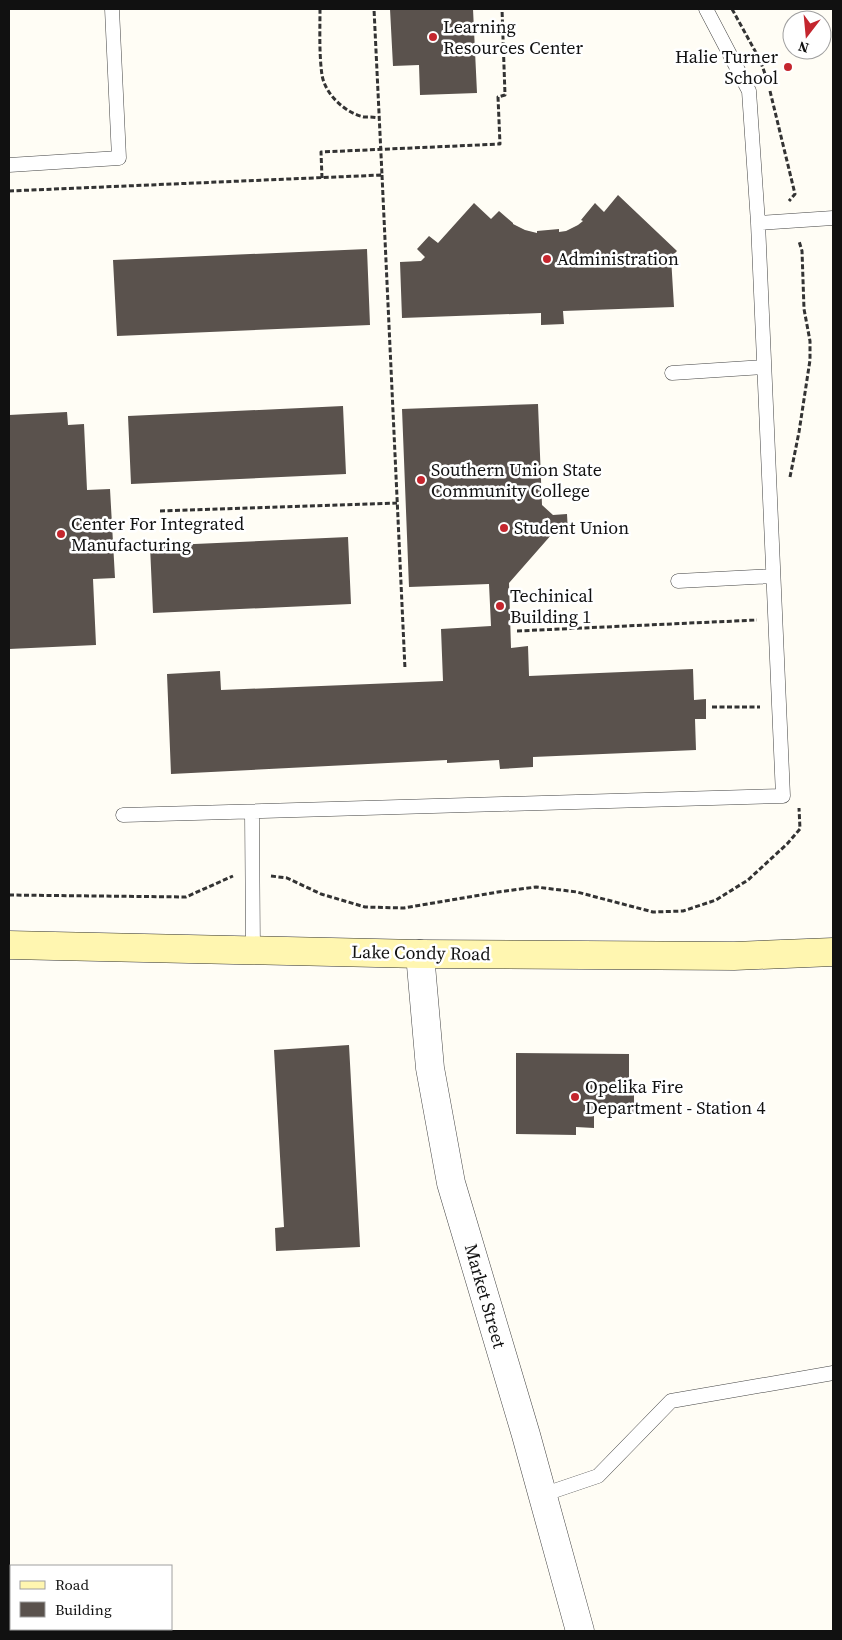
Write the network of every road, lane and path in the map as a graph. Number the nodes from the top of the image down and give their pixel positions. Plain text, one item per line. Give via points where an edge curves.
1 (112, 9) edge
2 (320, 9) edge
3 (374, 9) edge
4 (502, 9) edge
5 (706, 9) edge
6 (379, 118) junction
7 (381, 151) junction
8 (9, 165) edge
9 (382, 175) junction
10 (322, 178) junction
11 (9, 191) edge
12 (833, 218) edge
13 (758, 223) junction
14 (799, 241) dead end
15 (764, 367) junction
16 (672, 373) dead end
17 (790, 480) dead end
18 (397, 503) junction
19 (160, 510) dead end
20 (773, 576) junction
21 (678, 582) dead end
22 (775, 619) junction
23 (518, 631) dead end
24 (404, 669) dead end
25 (712, 707) dead end
26 (779, 707) junction
27 (799, 800) dead end
28 (252, 812) junction
29 (123, 815) dead end
30 (253, 873) junction
31 (9, 895) edge
32 (9, 945) edge
33 (253, 950) junction
34 (833, 952) edge
35 (420, 954) junction
36 (833, 1374) edge
37 (542, 1495) junction
38 (580, 1631) edge

1 - 8 lane via 119,158
2 - 6 path via 322,76 328,89 337,103 350,111
3 - 6 path
4 - 7 path via 506,95 498,97 500,144
5 - 13 lane via 749,91
6 - 7 path
7 - 9 path
7 - 10 path via 320,152
9 - 10 path
9 - 18 path
10 - 11 path
12 - 13 lane
13 - 15 lane
14 - 17 path via 810,360
15 - 16 lane
15 - 20 lane
18 - 19 path
18 - 24 path
20 - 21 lane
20 - 22 lane
22 - 23 path
22 - 26 lane
25 - 26 path
26 - 28 lane via 783,796
27 - 30 path via 800,828 787,844 748,880 716,900 683,911 653,912 577,892 536,887 404,908 365,907 320,894 287,878
28 - 29 lane
28 - 30 lane
30 - 31 path via 242,872 186,897
30 - 33 lane
32 - 33 street, Lake Condy Road
33 - 35 street, Lake Condy Road
34 - 35 street, Lake Condy Road via 734,956
35 - 37 street, Market Street via 430,1068 451,1183
36 - 37 lane via 671,1401 598,1476
37 - 38 street, Market Street

